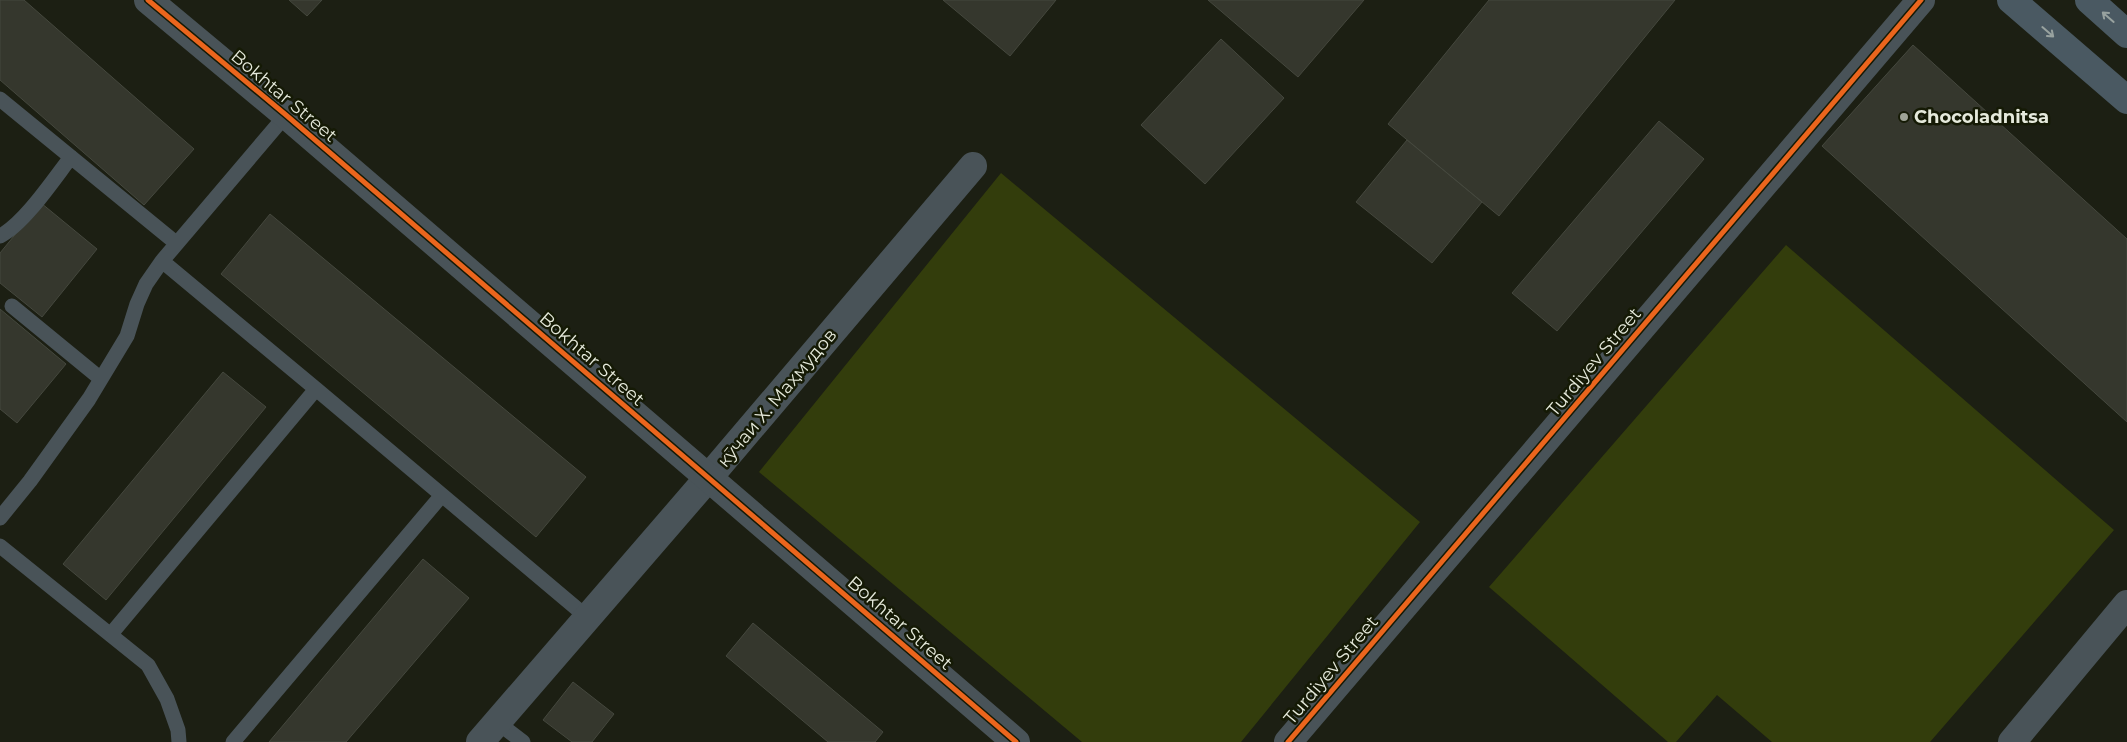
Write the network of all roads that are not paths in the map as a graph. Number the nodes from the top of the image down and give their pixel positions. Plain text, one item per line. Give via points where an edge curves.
1 (148, 0) edge
2 (1921, 0) edge
3 (2011, 0) edge
4 (2089, 0) edge
5 (2127, 34) edge
6 (0, 99) edge
7 (2127, 100) edge
8 (286, 115) junction
9 (71, 157) junction
10 (973, 166) dead end
11 (0, 236) edge
12 (176, 243) junction
13 (162, 262) junction
14 (12, 306) dead end
15 (101, 379) junction
16 (316, 389) junction
17 (709, 477) junction
18 (442, 495) junction
19 (0, 518) edge
20 (0, 546) edge
21 (2127, 604) edge
22 (588, 618) junction
23 (111, 634) junction
24 (489, 732) edge
25 (179, 742) edge
26 (233, 742) edge
27 (523, 742) edge
28 (1016, 742) edge
29 (1288, 742) edge
30 (2012, 742) edge

1 - 8 street, Bokhtar Street
2 - 29 street, Turdiyev Street
3 -> 7 highway
5 -> 4 highway
6 - 9 lane
8 - 12 lane
8 - 17 street, Bokhtar Street
9 - 11 lane via 22,218 9,232
9 - 12 lane
10 - 17 street, кӯчаи Х. Маҳмудов
12 - 13 lane
13 - 15 lane via 146,284 126,336
13 - 16 lane
14 - 15 lane
15 - 19 lane via 30,481
16 - 18 lane
16 - 23 lane
17 - 22 street, кӯчаи Х. Маҳмудов
17 - 28 street, Bokhtar Street
18 - 22 lane
18 - 26 lane
20 - 23 lane
21 - 30 street
22 - 24 street, кӯчаи Х. Маҳмудов
23 - 25 lane via 148,665 167,699
24 - 27 lane

